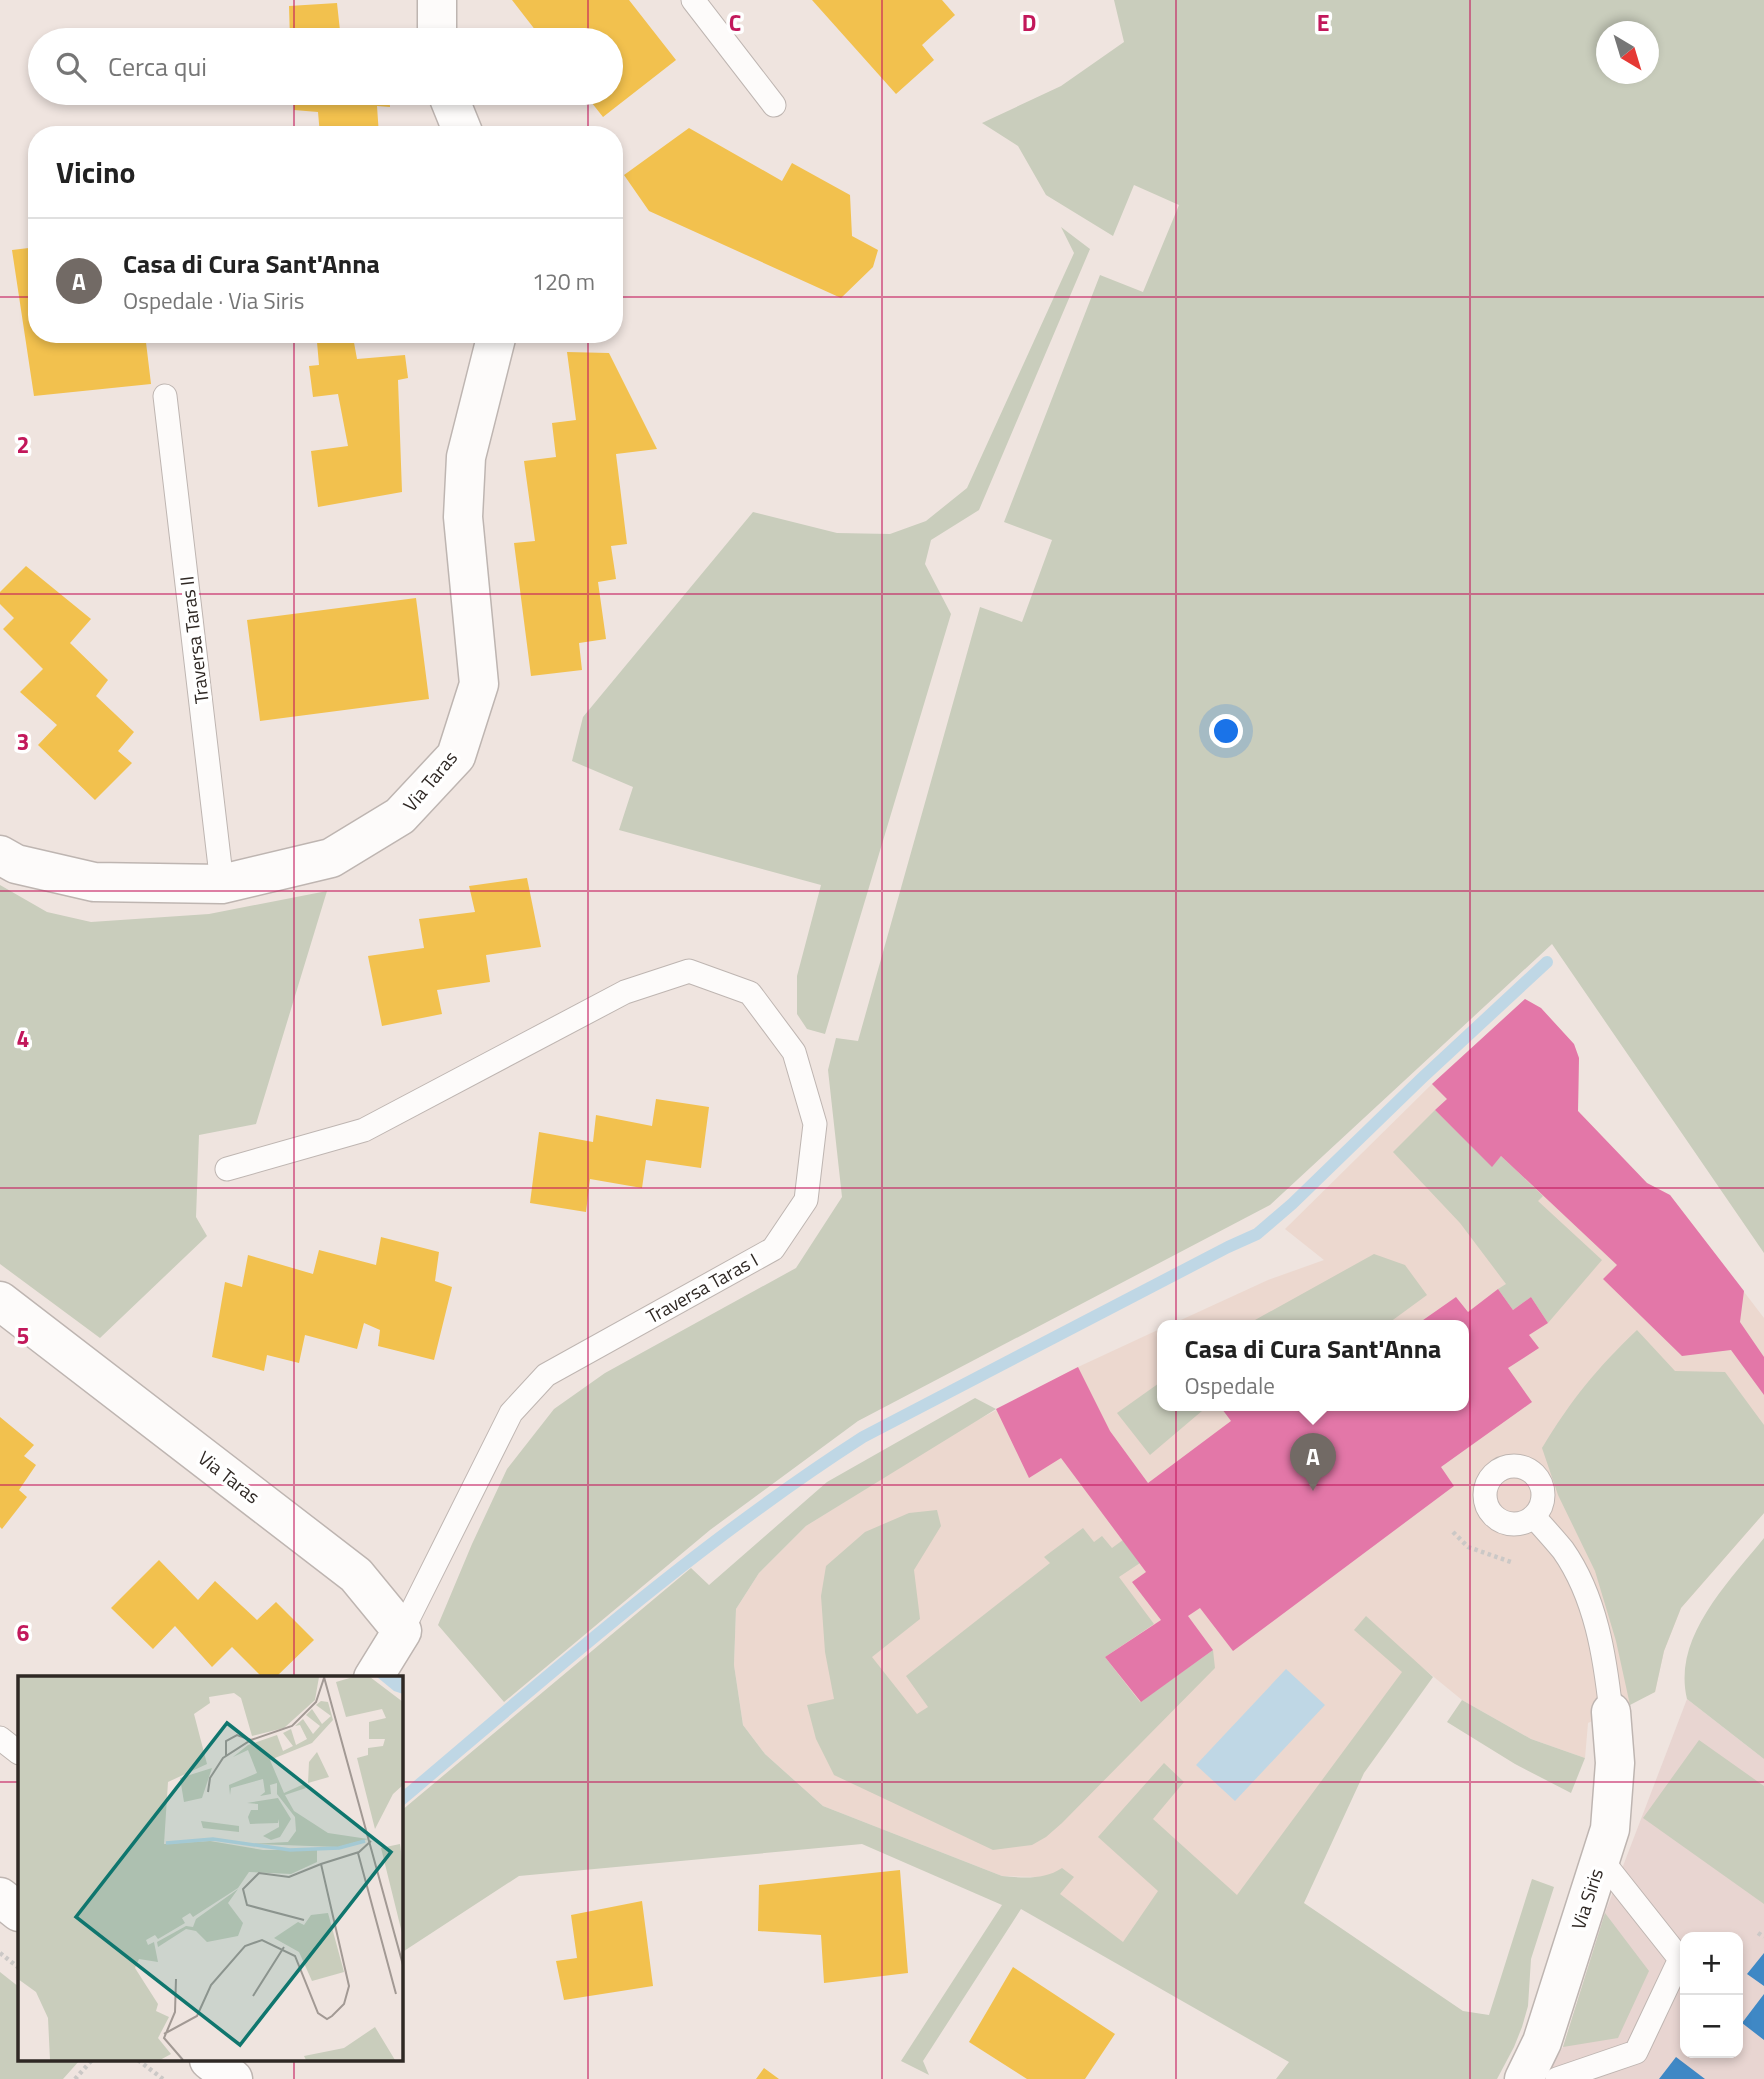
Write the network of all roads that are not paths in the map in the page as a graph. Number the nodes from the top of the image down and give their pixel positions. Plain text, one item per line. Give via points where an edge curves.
1 (437, 0) edge
2 (693, 0) edge
3 (437, 28) edge
4 (452, 105) edge
5 (774, 105) dead end
6 (460, 126) edge
7 (496, 343) edge
8 (165, 396) dead end
9 (0, 855) edge
10 (222, 884) junction
11 (227, 1169) dead end
12 (0, 1301) edge
13 (1534, 1517) dead end
14 (402, 1632) junction
15 (374, 1676) edge
16 (1611, 1712) joint
17 (0, 1738) edge
18 (18, 1752) edge
19 (1600, 1858) junction
20 (0, 1897) edge
21 (18, 1911) edge
22 (212, 2062) edge
23 (233, 2079) edge
24 (1524, 2079) edge
25 (1558, 2079) edge

1 - 3 street
2 - 5 lane
4 - 6 street
7 - 10 street, Via Taras via 466,457 463,517 479,684 456,755 400,816 331,858
8 - 10 lane, Traversa Taras II
9 - 10 street, Via Taras via 16,864 94,882
11 - 14 lane, Traversa Taras I via 364,1130 625,992 688,971 750,993 794,1052 815,1124 806,1200 774,1248 546,1375 511,1413
12 - 14 street, Via Taras via 356,1575
13 - 16 lane via 1563,1551 1582,1584 1597,1624
14 - 15 street
16 - 19 street, Via Siris via 1615,1763 1610,1829
17 - 18 lane
19 - 24 street, Via Siris via 1542,2042
19 - 25 lane via 1680,1959 1636,2053
20 - 21 street
22 - 23 street

